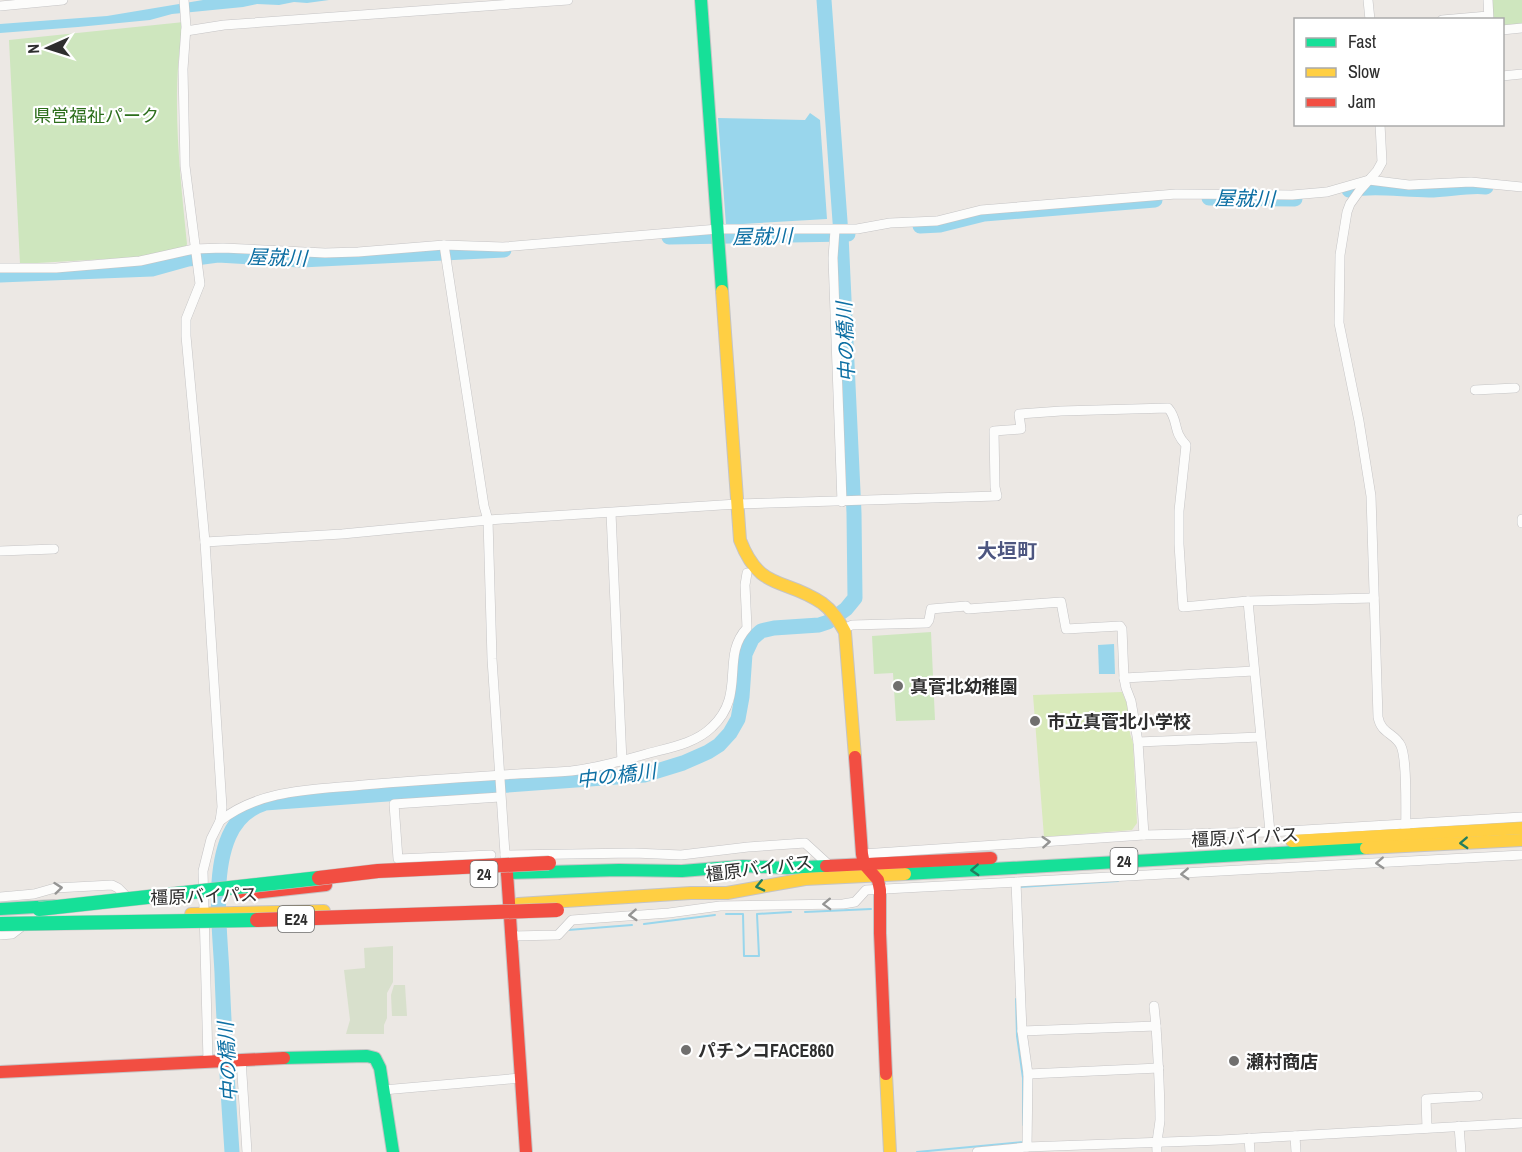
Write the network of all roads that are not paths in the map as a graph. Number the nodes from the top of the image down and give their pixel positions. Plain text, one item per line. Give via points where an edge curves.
1 (63, 0) edge
2 (184, 0) edge
3 (568, 0) edge
4 (701, 0) edge
5 (1368, 0) edge
6 (1488, 0) edge
7 (0, 6) edge
8 (1370, 18) edge
9 (1489, 18) edge
10 (1522, 28) edge
11 (186, 29) junction
12 (1504, 30) edge
13 (1522, 74) edge
14 (1504, 76) edge
15 (1380, 126) edge
16 (1364, 185) junction
17 (1522, 187) edge
18 (719, 234) junction
19 (836, 234) junction
20 (445, 249) junction
21 (195, 254) junction
22 (0, 268) edge
23 (1515, 388) dead end
24 (1475, 390) dead end
25 (849, 502) junction
26 (737, 504) junction
27 (611, 513) junction
28 (488, 520) junction
29 (205, 542) junction
30 (54, 549) dead end
31 (0, 551) edge
32 (747, 573) dead end
33 (1374, 598) junction
34 (1248, 601) junction
35 (839, 621) junction
36 (1254, 671) junction
37 (1124, 678) junction
38 (1260, 737) junction
39 (1138, 742) junction
40 (622, 762) junction
41 (499, 777) junction
42 (500, 796) junction
43 (1522, 817) edge
44 (220, 821) junction
45 (1522, 828) edge
46 (1270, 831) junction
47 (1406, 835) junction
48 (1144, 836) junction
49 (1522, 840) edge
50 (491, 855) dead end
51 (505, 855) junction
52 (1522, 855) edge
53 (863, 859) junction
54 (549, 862) joint
55 (1118, 862) junction
56 (743, 866) junction
57 (831, 866) junction
58 (507, 873) junction
59 (874, 876) junction
60 (1084, 880) junction
61 (1016, 882) junction
62 (880, 890) junction
63 (727, 893) junction
64 (0, 897) edge
65 (206, 897) junction
66 (132, 901) junction
67 (509, 904) junction
68 (0, 910) edge
69 (557, 910) joint
70 (208, 913) junction
71 (31, 923) junction
72 (0, 924) edge
73 (0, 936) edge
74 (512, 936) junction
75 (1154, 1006) dead end
76 (1156, 1026) junction
77 (1022, 1031) junction
78 (236, 1059) junction
79 (212, 1061) junction
80 (1159, 1068) junction
81 (0, 1072) edge
82 (1028, 1074) junction
83 (521, 1078) junction
84 (383, 1090) junction
85 (1479, 1096) dead end
86 (1522, 1123) edge
87 (1459, 1126) junction
88 (1427, 1128) junction
89 (1295, 1136) junction
90 (1249, 1138) junction
91 (1202, 1141) junction
92 (1080, 1148) edge
93 (1127, 1148) edge
94 (1156, 1148) edge
95 (1030, 1149) edge
96 (247, 1152) edge
97 (393, 1152) edge
98 (526, 1152) edge
99 (890, 1152) edge
100 (977, 1152) edge
101 (1203, 1152) edge
102 (1250, 1152) edge
103 (1296, 1152) edge
104 (1461, 1152) edge

1 - 7 street
2 - 11 street
3 - 11 street
4 - 18 main road
5 - 8 street
6 - 9 street
10 - 12 street
11 - 21 street via 184,138
13 - 14 street
15 - 16 street via 1382,162
16 - 17 street via 1471,182
16 - 19 street via 1292,195 1176,194 981,210 937,221 890,224
16 - 33 street via 1347,212 1340,255 1339,323 1371,496
18 - 19 street
18 - 20 street
18 - 26 main road
19 - 25 street via 833,258
20 - 21 street via 325,253 223,248
20 - 28 street
21 - 22 street via 56,268
21 - 29 street via 200,284 186,319 186,336
23 - 24 street
25 - 26 street
25 - 34 street via 997,496 994,431 1021,429 1019,414 1168,408 1178,437 1186,446 1179,511 1184,607
26 - 27 street
26 - 35 main road via 742,550 754,570 817,599
27 - 28 street
27 - 40 street
28 - 29 street
28 - 41 street
29 - 44 street
30 - 31 street
32 - 40 street via 747,628 737,642 733,686 719,720 697,738
33 - 34 street
33 - 47 street via 1379,726 1401,744
34 - 36 street
35 - 37 street via 852,625 927,623 931,609 1061,602 1066,629 1120,626
35 - 53 main road via 846,642
36 - 37 street
36 - 38 street
37 - 39 street
38 - 39 street
38 - 46 street
39 - 48 street
40 - 41 street
41 - 42 street
41 - 44 street via 290,792 242,807
42 - 50 street via 394,804 398,859
42 - 51 street
43 - 47 street
44 - 65 street via 203,871
45 - 47 main road, 橿原バイパス / 24
46 - 47 street
46 - 48 street
49 -> 47 main road, 橿原バイパス / 24
47 - 53 main road, 橿原バイパス / 24
47 - 55 main road, 橿原バイパス / 24
53 -> 48 street
51 - 57 street via 681,855 806,843
51 - 58 street
52 -> 60 street
53 - 57 main road, 橿原バイパス / 24
53 - 59 main road
54 - 56 main road, 24
54 - 68 main road, E24, bridge via 378,871 39,909
55 -> 59 main road, 橿原バイパス / 24
55 - 60 street
56 - 57 main road, 橿原バイパス / 24
56 - 58 main road, 橿原バイパス / 24 via 682,871
58 - 65 main road, 橿原バイパス / 24 via 375,878
58 - 67 main road
59 - 62 main road
59 -> 63 main road, 橿原バイパス / 24 via 783,882
60 - 61 street
61 - 62 street
61 - 77 street
62 -> 74 street via 866,890 855,902 843,904 720,906 572,920 558,935
62 - 99 main road
63 - 67 main road, 橿原バイパス / 24
63 - 69 main road, 24 via 667,904
64 -> 66 street via 55,888 112,885
65 - 66 main road, 橿原バイパス / 24
65 - 70 street
66 - 68 main road, 橿原バイパス / 24
67 - 70 main road, 橿原バイパス / 24
67 - 74 main road
69 - 71 main road, E24, bridge via 283,920
70 - 71 main road, 橿原バイパス / 24
70 - 79 street
71 - 72 main road, E24, bridge
71 - 73 street
74 - 83 main road
75 - 76 street
76 - 77 street
76 - 80 street
77 - 82 street
78 - 79 main road
78 - 84 main road via 367,1056 375,1058 380,1068
78 - 96 street
79 - 81 main road
80 - 82 street
80 - 94 street
82 - 95 street
83 - 84 street
83 - 98 main road
84 - 97 main road
85 - 88 street via 1426,1099
86 - 87 street
87 - 88 street
87 - 104 street
88 - 89 street
89 - 90 street
89 - 103 street
90 - 91 street
90 - 102 street
91 - 94 street
91 - 101 street
92 - 93 street
92 - 95 street
93 - 94 street
95 - 100 street

